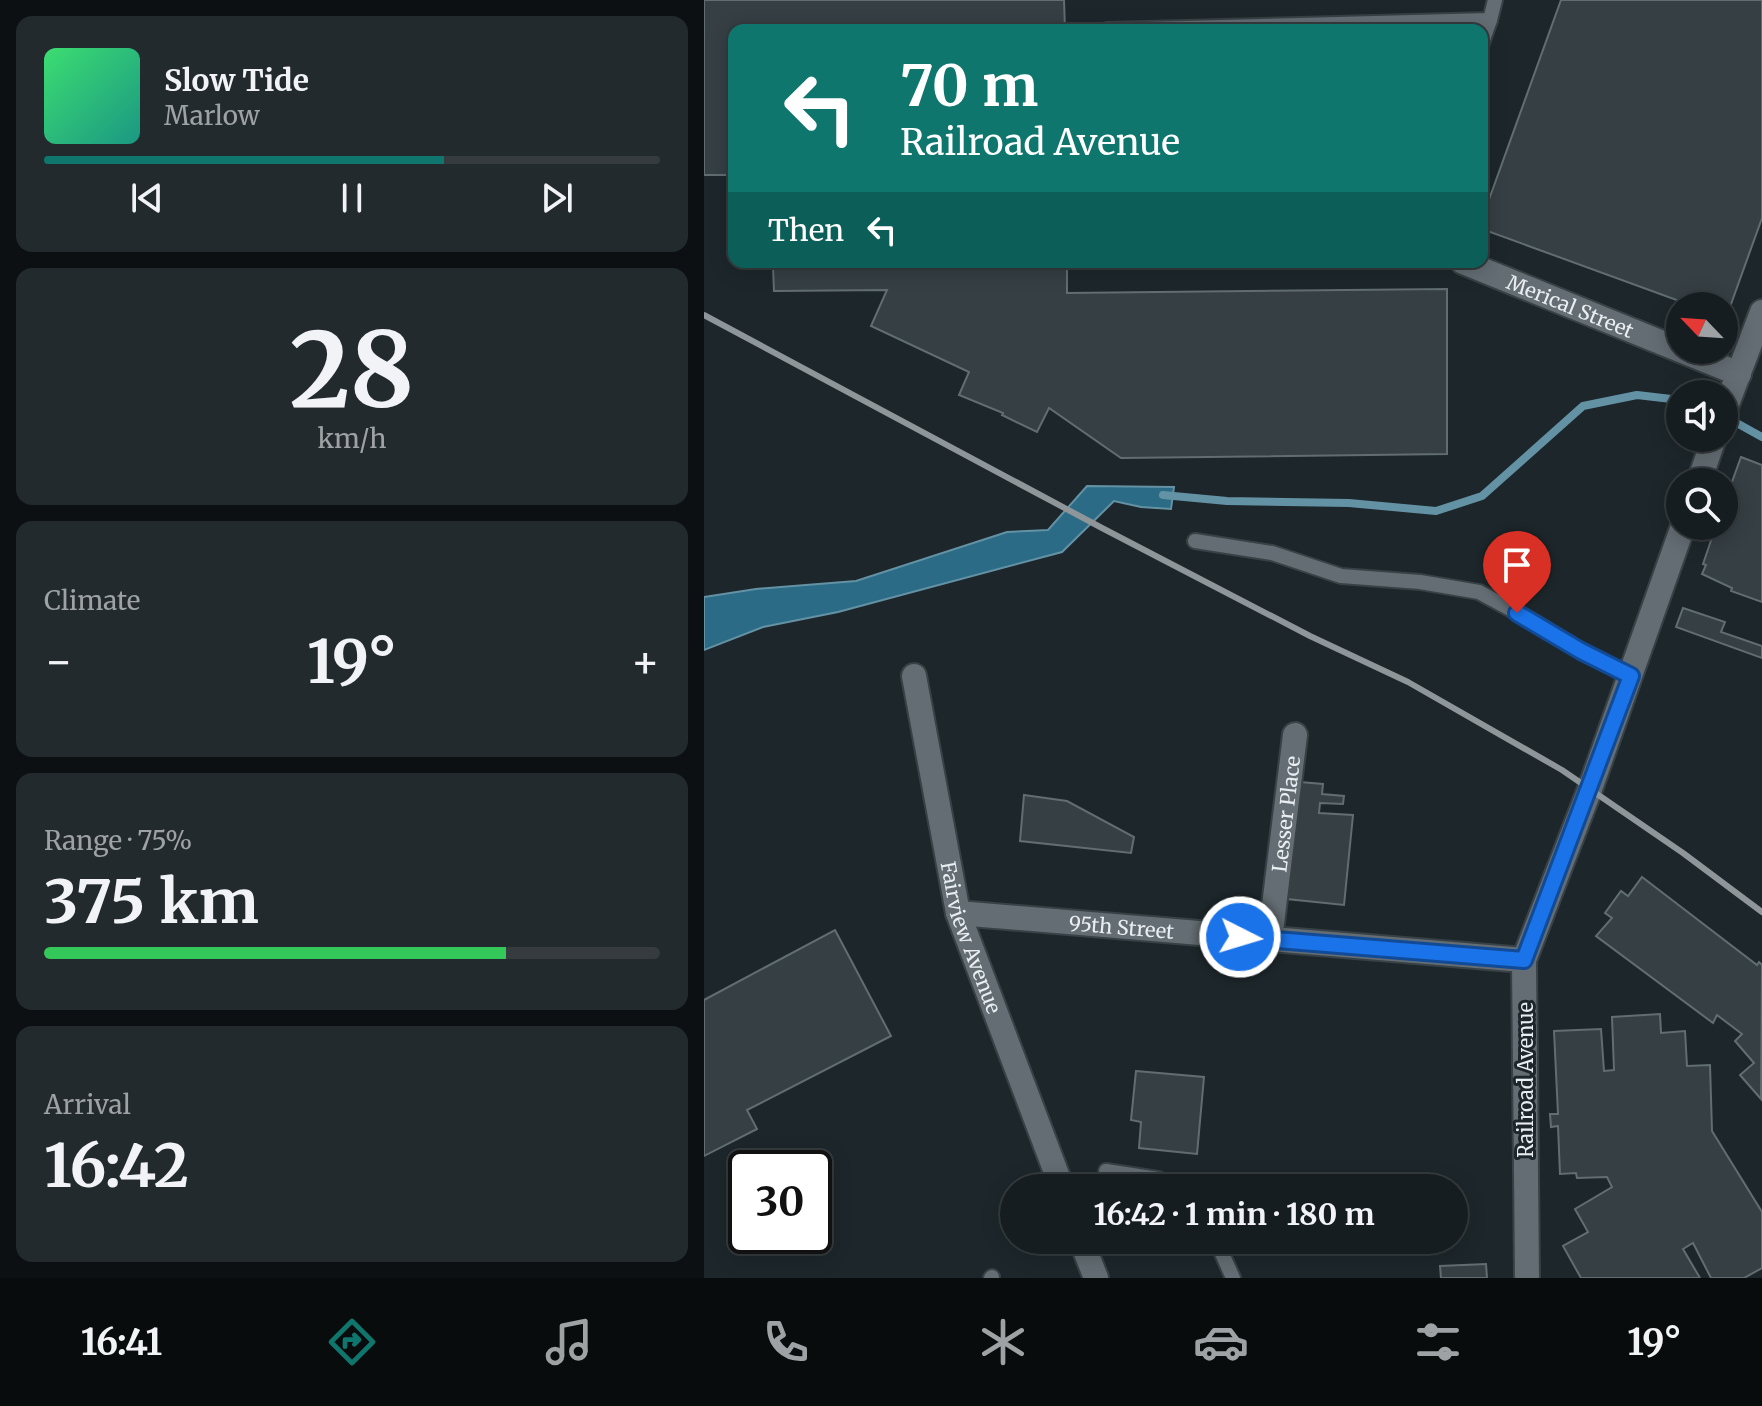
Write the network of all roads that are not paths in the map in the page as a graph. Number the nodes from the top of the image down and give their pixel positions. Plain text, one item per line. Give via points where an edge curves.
1 (1495, 0) edge
2 (1490, 20) junction
3 (1337, 24) edge
4 (1488, 26) edge
5 (1475, 268) edge
6 (1762, 312) edge
7 (1757, 343) edge
8 (1704, 380) edge
9 (1738, 380) edge
10 (1678, 540) edge
11 (1195, 541) dead end
12 (914, 676) dead end
13 (1631, 676) junction
14 (1295, 735) dead end
15 (958, 913) junction
16 (1270, 939) junction
17 (1524, 960) junction
18 (1106, 1171) dead end
19 (1057, 1174) edge
20 (1126, 1174) edge
21 (1087, 1254) edge
22 (1222, 1254) edge
23 (1096, 1278) edge
24 (1233, 1278) edge
25 (1527, 1278) edge

1 - 2 lane
2 - 3 lane
2 - 4 lane
5 - 8 street, Merical Street
6 - 7 street
7 - 9 street
10 - 13 street, Railroad Avenue
11 - 13 lane via 1272,553 1341,576 1479,592
12 - 15 street, Fairview Avenue
13 - 17 street, Railroad Avenue
14 - 16 street, Lesser Place
15 - 16 street, 95th Street
15 - 19 street, Fairview Avenue
16 - 17 street, 95th Street
17 - 25 street, Railroad Avenue
18 - 20 lane
21 - 23 street
22 - 24 lane

